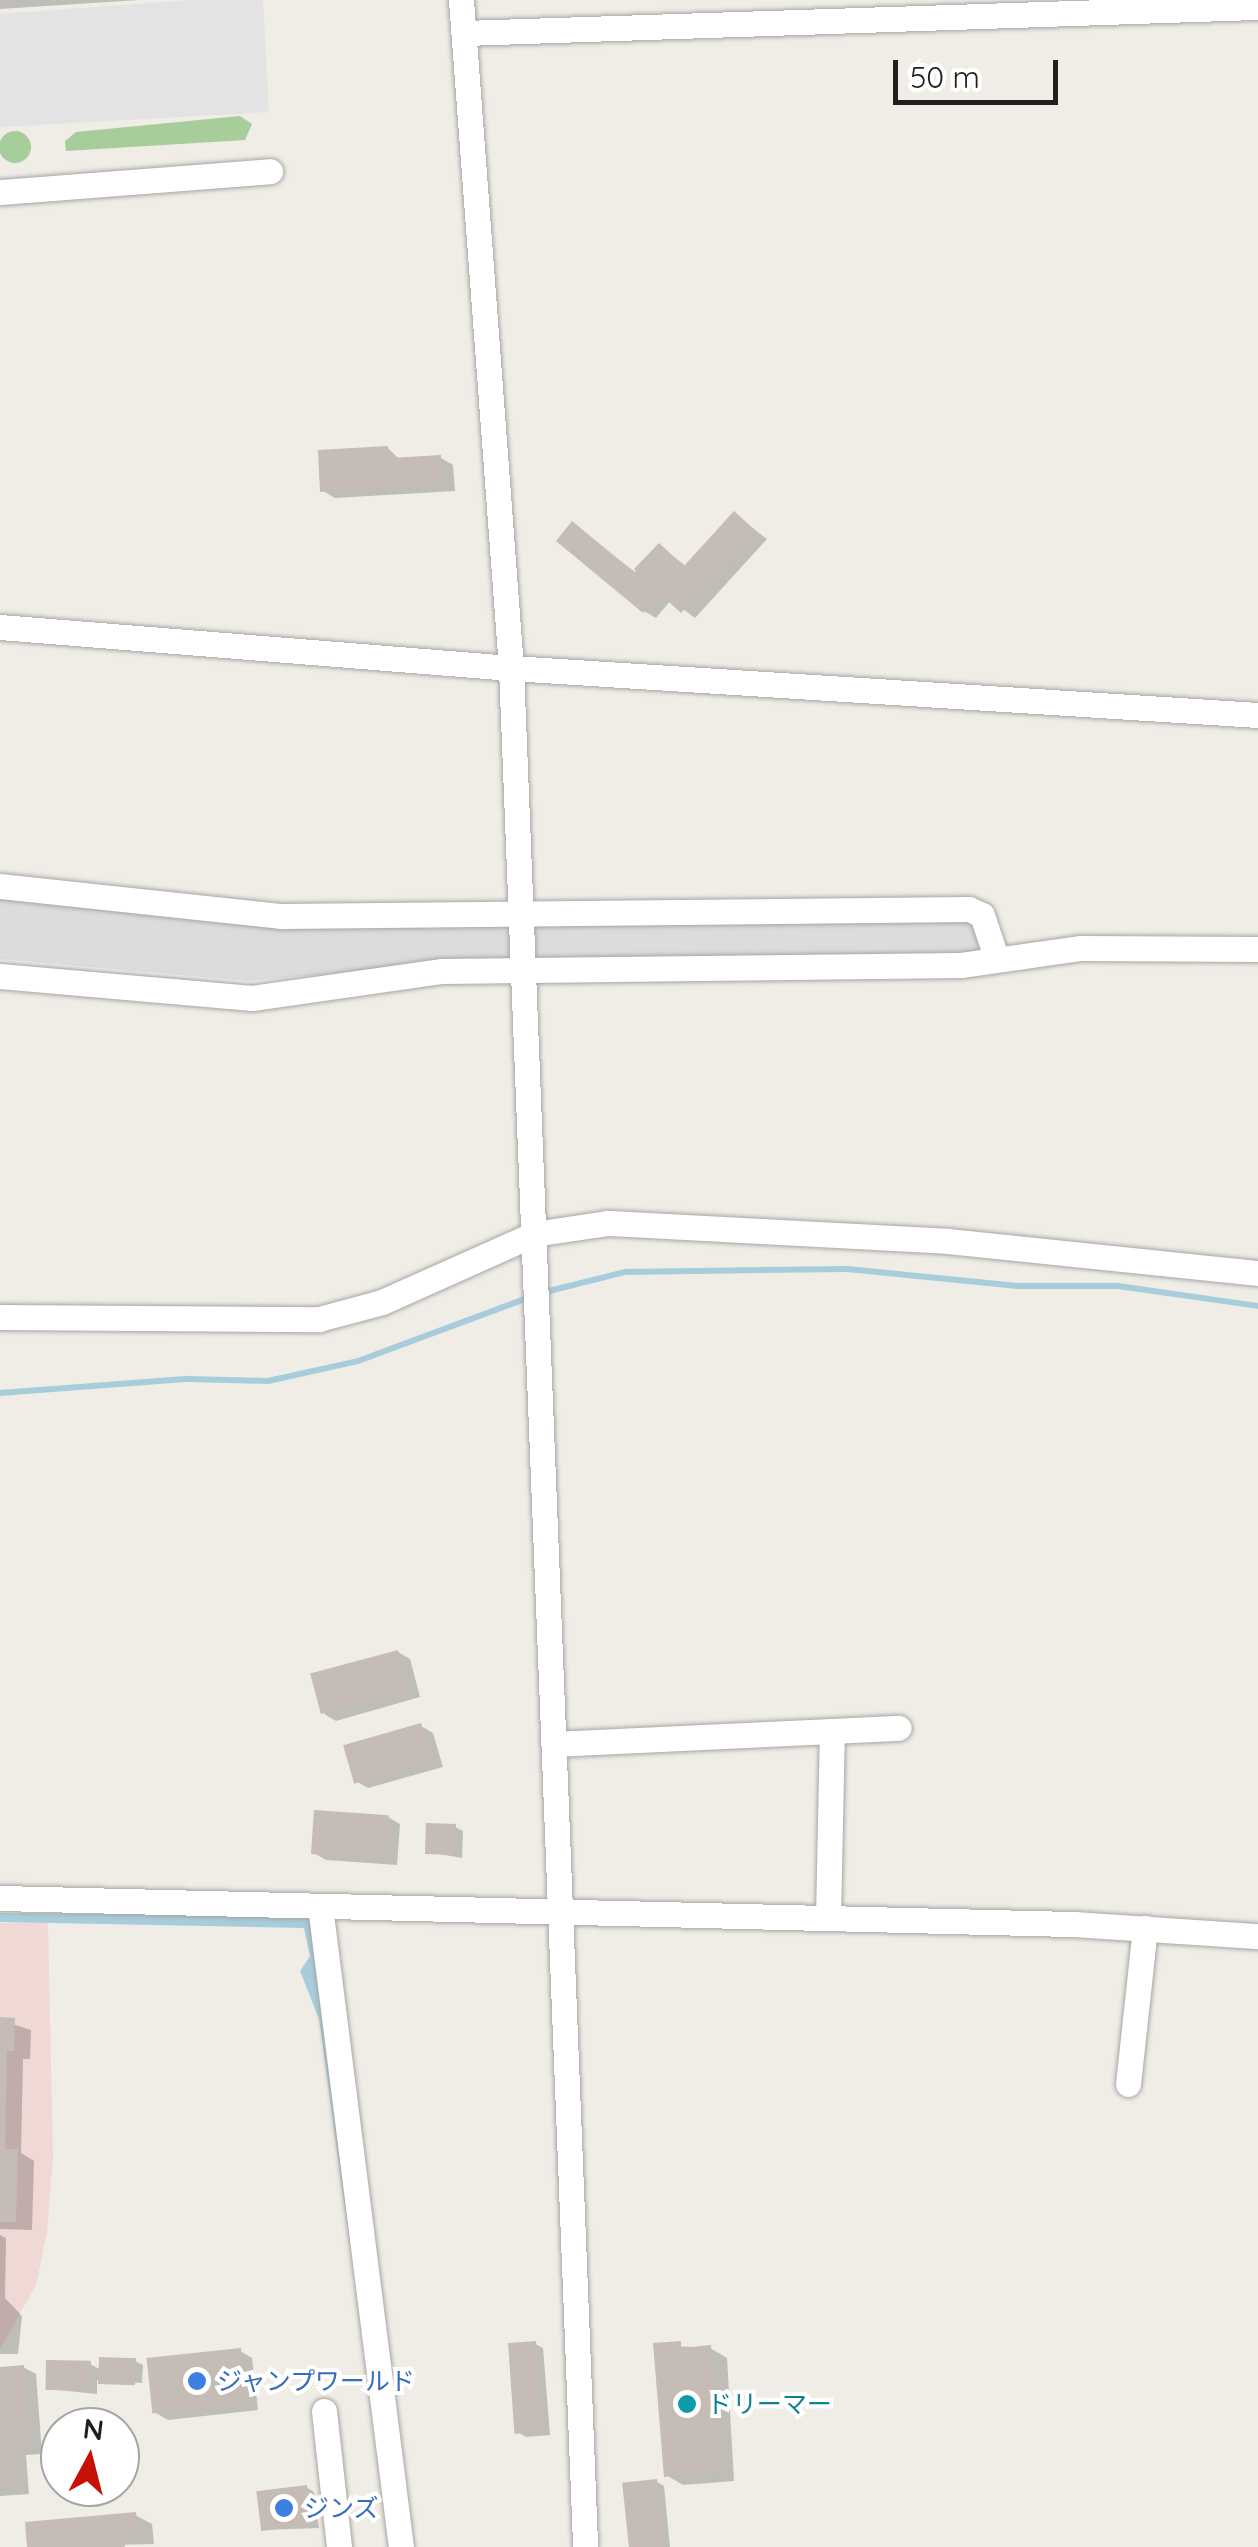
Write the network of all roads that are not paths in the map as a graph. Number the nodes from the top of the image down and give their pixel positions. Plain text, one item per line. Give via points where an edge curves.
1 (461, 0) edge
2 (1258, 7) edge
3 (464, 34) junction
4 (270, 172) dead end
5 (0, 192) edge
6 (0, 627) edge
7 (511, 668) junction
8 (1258, 716) edge
9 (0, 886) edge
10 (518, 915) junction
11 (1258, 949) edge
12 (996, 957) junction
13 (521, 970) junction
14 (0, 976) edge
15 (534, 1234) junction
16 (1258, 1273) edge
17 (0, 1317) edge
18 (899, 1728) dead end
19 (832, 1731) junction
20 (556, 1744) junction
21 (0, 1898) edge
22 (320, 1906) junction
23 (561, 1909) junction
24 (828, 1918) junction
25 (1145, 1928) junction
26 (1258, 1936) edge
27 (1128, 2084) dead end
28 (324, 2411) dead end
29 (339, 2547) edge
30 (402, 2547) edge
31 (585, 2547) edge

1 - 3 street
2 - 3 street
3 - 7 street
4 - 5 street
6 - 7 street
7 - 8 street
7 - 10 street
9 - 10 street via 281,916
10 - 12 street via 978,910
10 - 13 street
11 - 12 street via 1081,948
12 - 13 street via 961,965
13 - 14 street via 442,972 252,998
13 - 15 street
15 - 16 street via 646,1224 948,1242
15 - 17 street via 382,1302 319,1319
15 - 20 street
18 - 19 street
19 - 20 street
19 - 24 street
20 - 23 street
21 - 22 street
22 - 23 street
22 - 30 street
23 - 24 street
23 - 31 street
24 - 25 street
25 - 26 street
25 - 27 street
28 - 29 street

